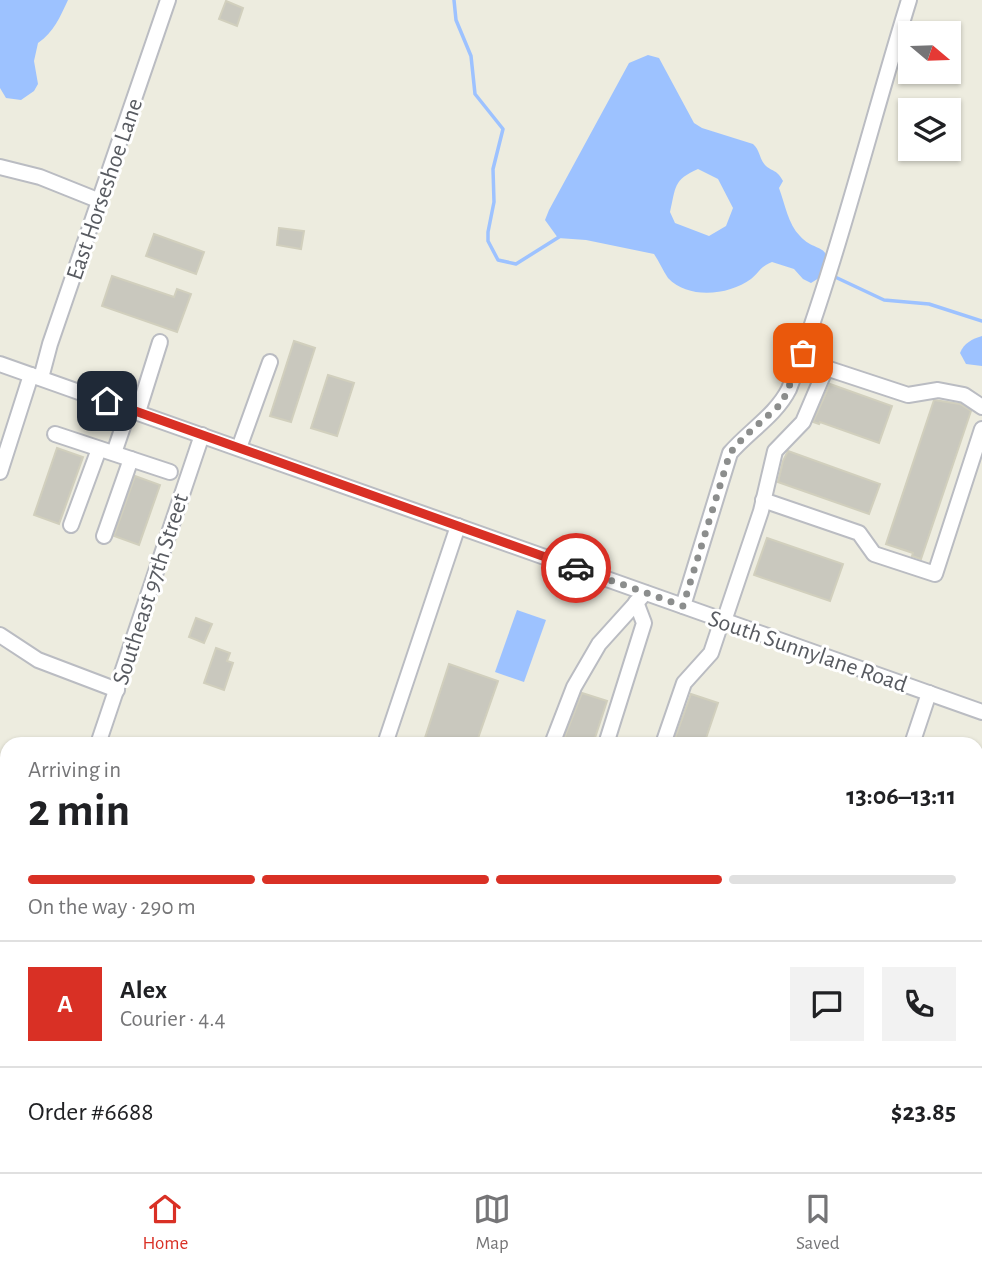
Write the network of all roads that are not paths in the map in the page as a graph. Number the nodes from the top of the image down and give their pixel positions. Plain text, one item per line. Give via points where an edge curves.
1 (167, 0) edge
2 (909, 0) edge
3 (0, 167) edge
4 (100, 201) junction
5 (160, 342) dead end
6 (270, 362) dead end
7 (0, 364) edge
8 (36, 377) junction
9 (982, 407) edge
10 (133, 411) junction
11 (982, 429) edge
12 (55, 434) dead end
13 (202, 435) junction
14 (239, 448) junction
15 (99, 449) junction
16 (114, 453) junction
17 (131, 459) junction
18 (0, 472) edge
19 (170, 472) dead end
20 (764, 500) junction
21 (71, 525) dead end
22 (458, 526) junction
23 (104, 536) dead end
24 (640, 598) junction
25 (683, 606) junction
26 (723, 621) junction
27 (0, 635) edge
28 (117, 690) junction
29 (929, 694) junction
30 (982, 712) edge
31 (101, 737) edge
32 (387, 737) edge
33 (555, 737) edge
34 (608, 737) edge
35 (665, 737) edge
36 (914, 737) edge

1 - 4 street, East Horseshoe Lane
2 - 25 street via 838,246 793,378 782,403 730,453
3 - 4 street
4 - 8 street, East Horseshoe Lane
5 - 10 street
6 - 14 street
7 - 8 street, South Sunnylane Road
8 - 10 street, South Sunnylane Road
8 - 18 street, East Horseshoe Lane
9 - 20 street via 964,395 938,390 908,395 826,368 803,422 775,451
10 - 13 street, South Sunnylane Road
10 - 16 street
11 - 20 street via 935,574 874,554 859,533
12 - 15 street
13 - 14 street, South Sunnylane Road
13 - 28 street, Southeast 97th Street
14 - 22 street, South Sunnylane Road
15 - 16 street
15 - 21 street
16 - 17 street
17 - 19 street
17 - 23 street
20 - 26 street
22 - 24 street, South Sunnylane Road
22 - 32 street
24 - 25 street, South Sunnylane Road
24 - 33 street via 599,644 574,687
24 - 34 street via 644,623
25 - 26 street, South Sunnylane Road
26 - 29 street, South Sunnylane Road
26 - 35 street via 710,653 684,683
27 - 28 street via 38,660
28 - 31 street, Southeast 97th Street
29 - 30 street, South Sunnylane Road
29 - 36 street

